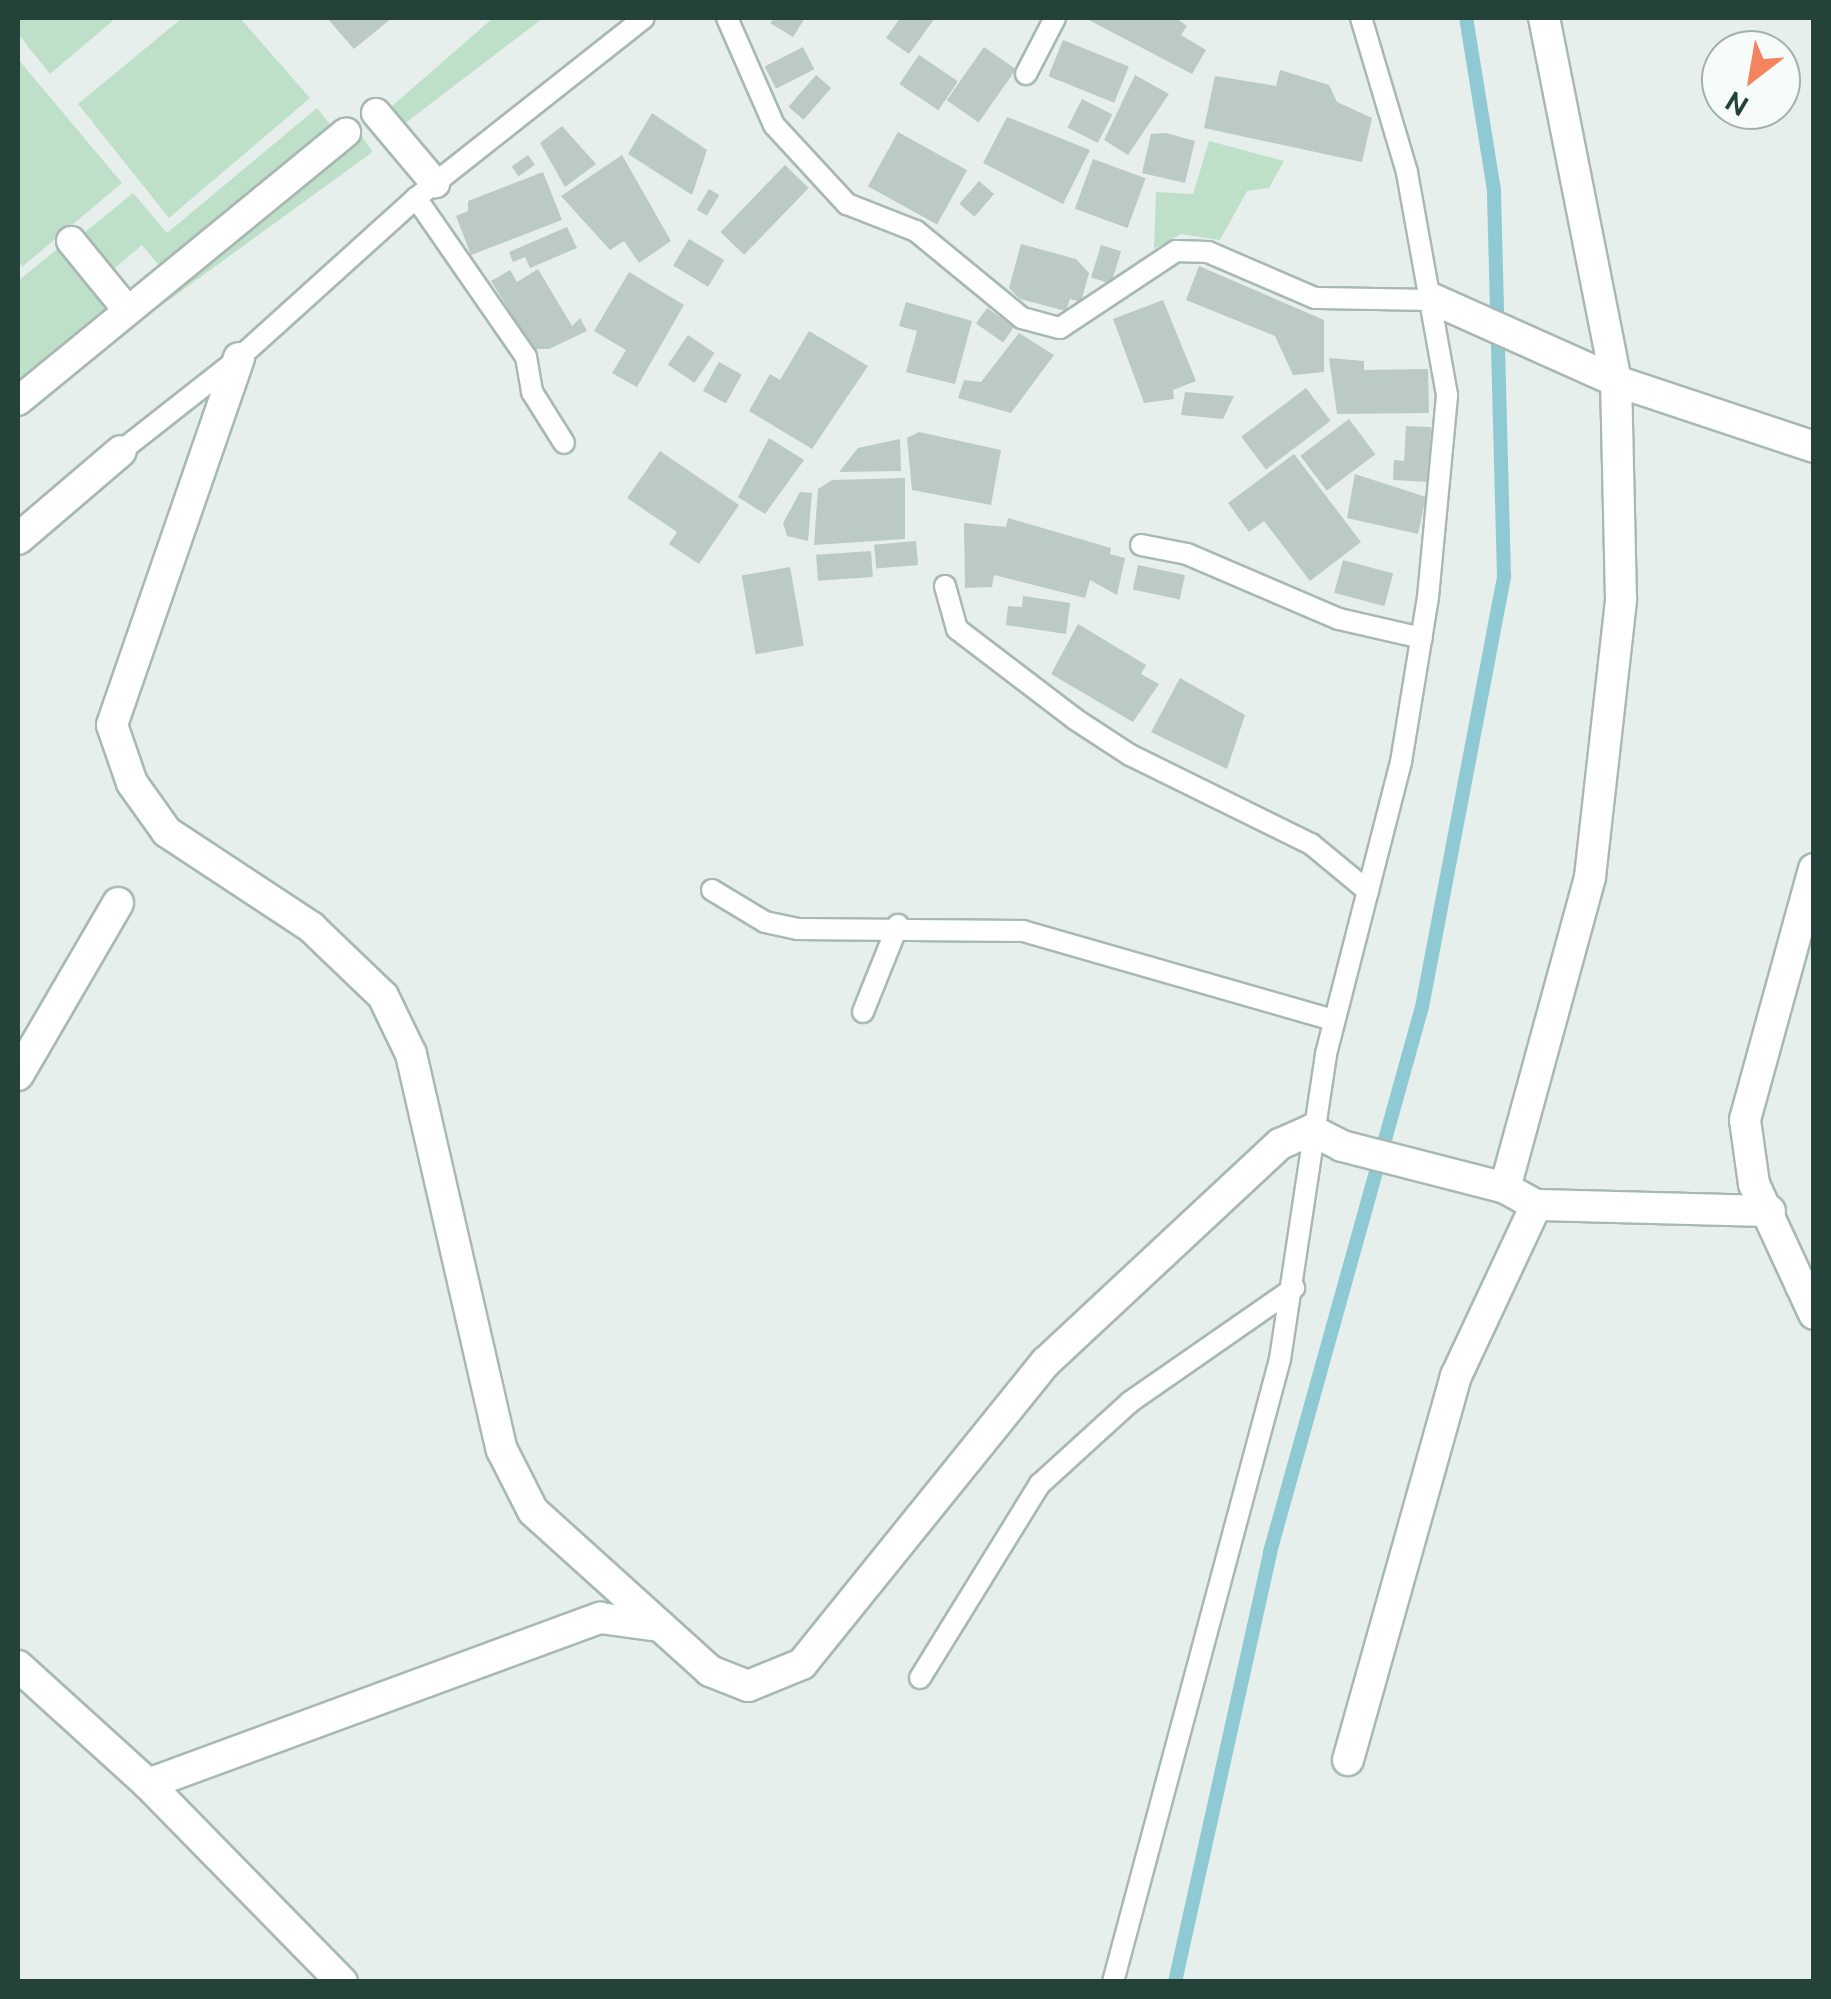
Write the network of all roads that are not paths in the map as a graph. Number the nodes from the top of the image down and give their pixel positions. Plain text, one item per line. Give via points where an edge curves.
1 (644, 18) edge
2 (727, 18) edge
3 (1056, 18) edge
4 (1361, 18) edge
5 (1544, 18) edge
6 (1026, 74) dead end
7 (376, 113) dead end
8 (346, 133) dead end
9 (425, 190) junction
10 (71, 241) dead end
11 (1435, 300) junction
12 (128, 311) junction
13 (240, 358) junction
14 (1616, 381) junction
15 (18, 402) edge
16 (564, 443) dead end
17 (1814, 447) edge
18 (121, 451) joint
19 (18, 539) edge
20 (1141, 545) dead end
21 (945, 586) dead end
22 (1422, 638) junction
23 (1814, 869) edge
24 (712, 890) dead end
25 (1368, 890) junction
26 (118, 904) dead end
27 (898, 924) junction
28 (863, 1012) dead end
29 (1334, 1020) junction
30 (18, 1075) edge
31 (1312, 1130) junction
32 (1505, 1188) junction
33 (1536, 1205) junction
34 (1770, 1211) junction
35 (1807, 1285) edge
36 (1294, 1288) junction
37 (1814, 1314) edge
38 (660, 1626) junction
39 (18, 1666) edge
40 (920, 1678) dead end
41 (1348, 1760) dead end
42 (148, 1784) junction
43 (342, 1982) edge
44 (1113, 1982) edge

1 - 9 lane
2 - 11 lane via 774,125 847,204 916,231 1022,318 1060,328 1176,252 1208,252 1315,298
3 - 6 lane
4 - 11 lane
5 - 14 street
7 - 9 street
8 - 12 street
9 - 13 lane
9 - 16 lane via 526,358 532,392
10 - 12 street
11 - 14 street
11 - 22 lane via 1447,395
12 - 15 street
13 - 18 lane
13 - 38 street via 112,724 132,782 167,832 311,927 383,996 411,1054 502,1450 533,1510
14 - 17 street
14 - 32 street via 1621,599 1590,877
18 - 19 street
20 - 22 lane via 1187,554 1339,619
21 - 25 lane via 957,629 1075,719 1311,844
22 - 25 lane via 1402,762
23 - 34 street via 1745,1120 1754,1184
24 - 27 lane via 766,922 798,929
25 - 29 lane
26 - 30 street
27 - 28 lane
27 - 29 lane via 1023,930
29 - 31 lane
31 - 32 street via 1342,1146
31 - 36 lane
31 - 38 street via 1280,1144 1046,1362 802,1664 748,1686 710,1672
32 - 33 street
33 - 34 street
33 - 41 street via 1456,1376
34 - 35 street
35 - 37 street
36 - 40 lane via 1130,1402 1040,1484
36 - 44 lane
38 - 42 street via 600,1618
39 - 42 street
42 - 43 street

